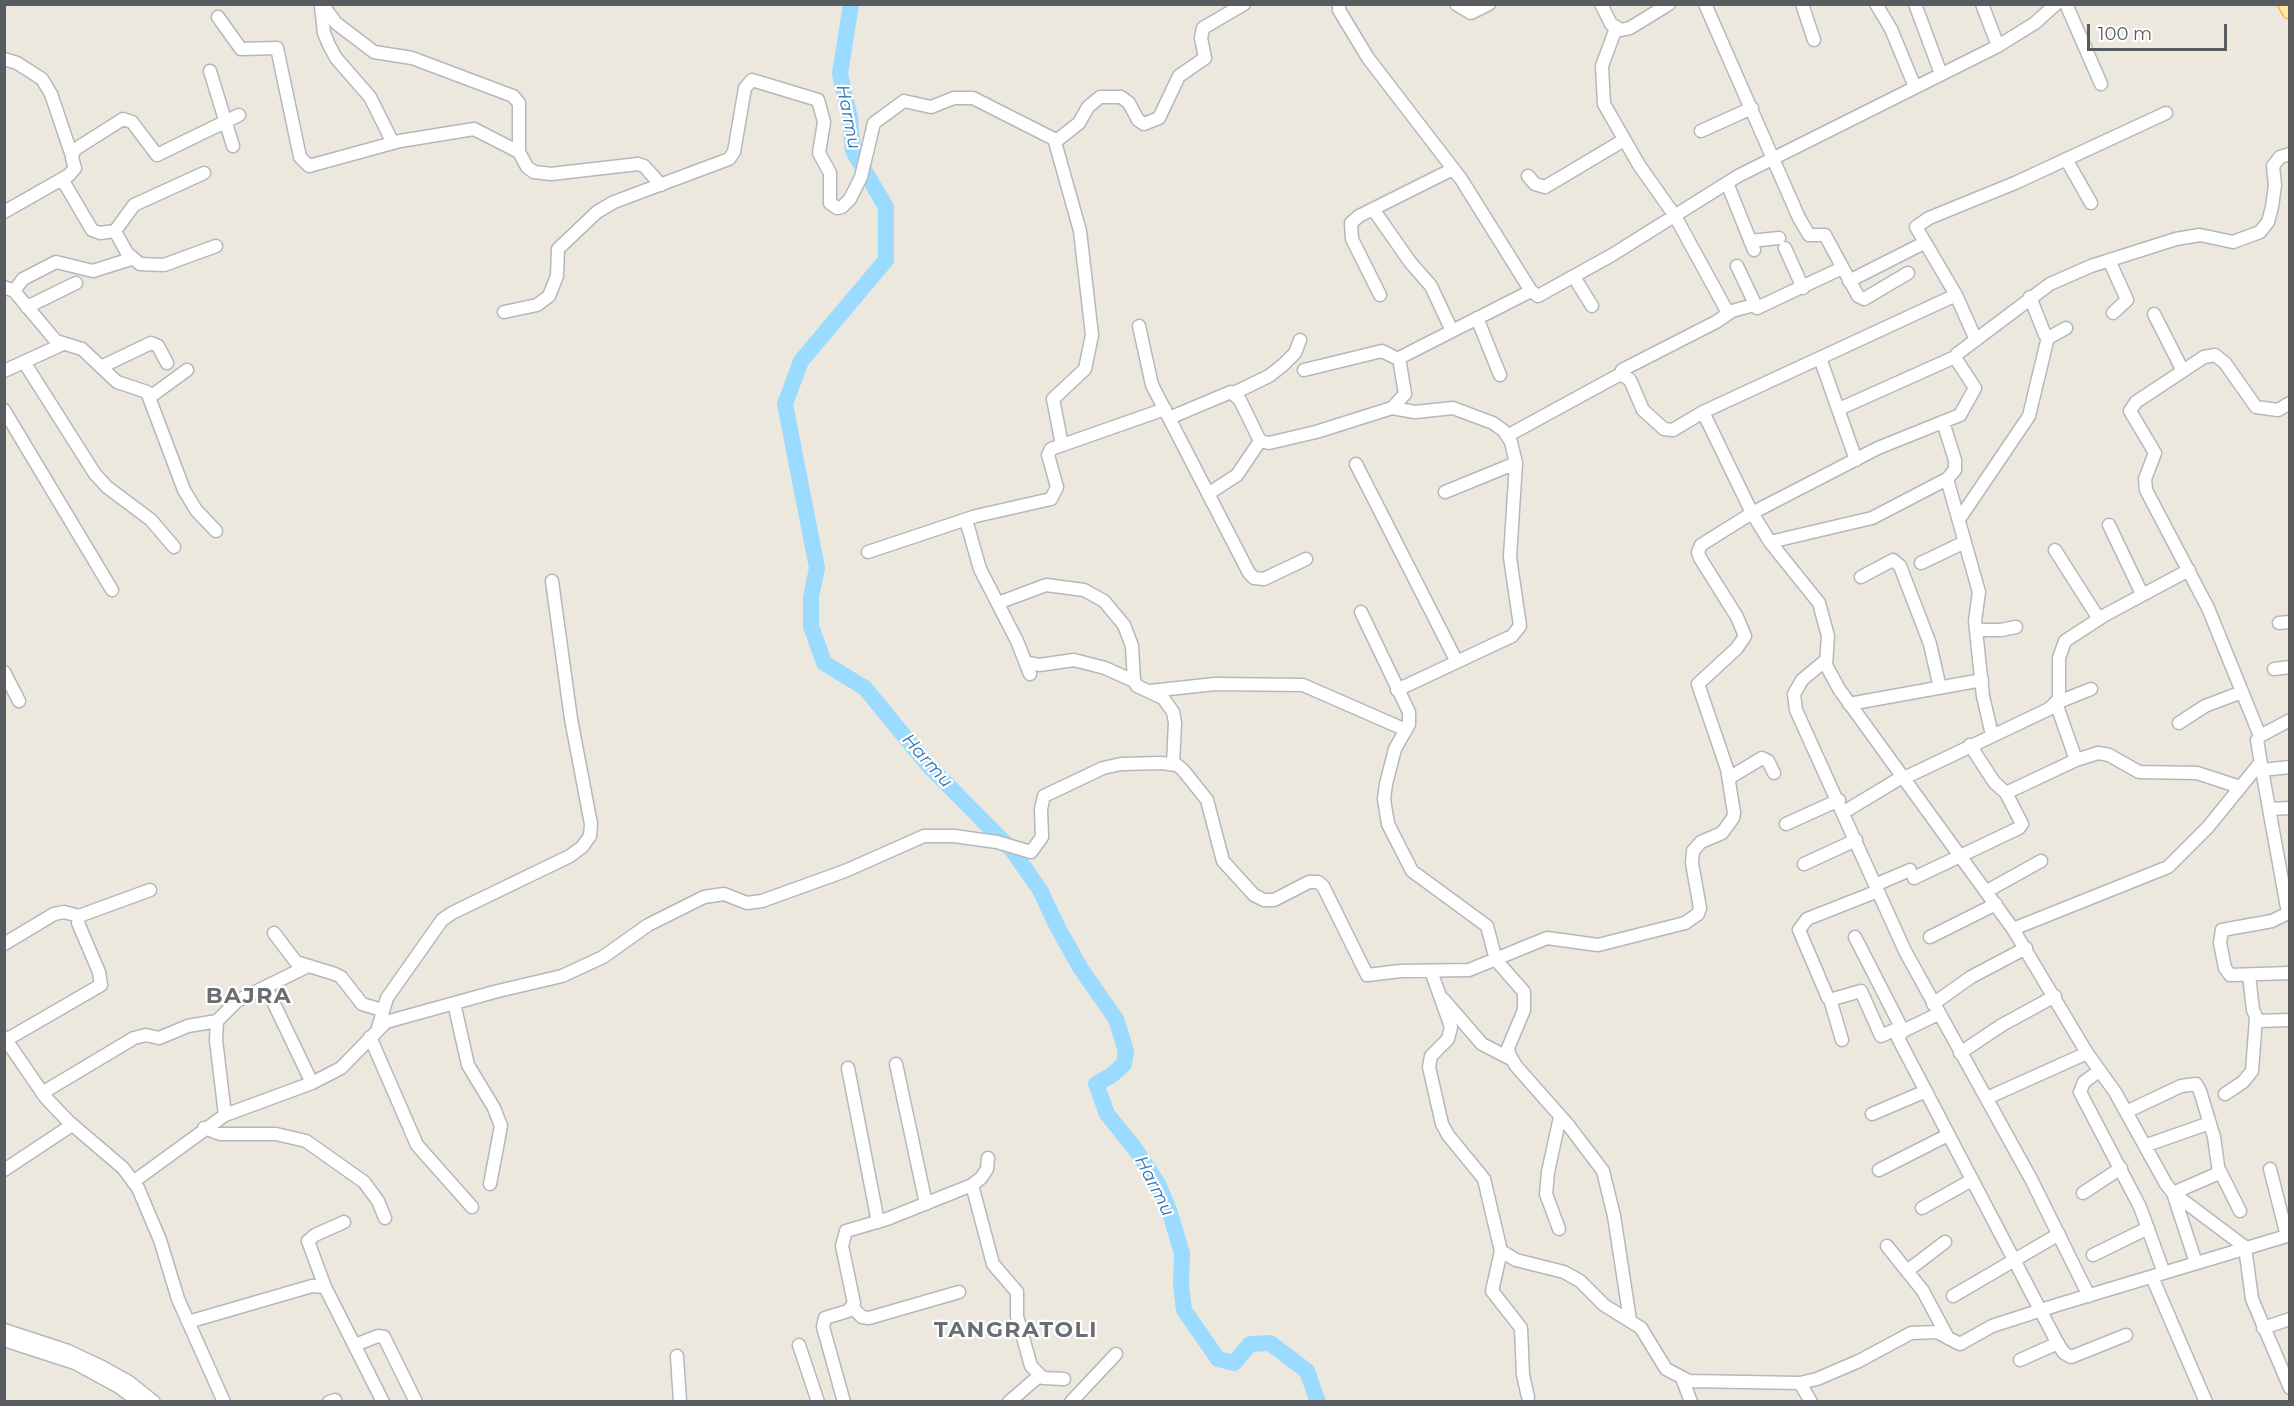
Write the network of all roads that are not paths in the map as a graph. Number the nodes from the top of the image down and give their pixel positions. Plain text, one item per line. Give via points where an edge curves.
1 (322, 4) edge
2 (1244, 4) edge
3 (1339, 4) edge
4 (1456, 4) edge
5 (1489, 4) edge
6 (1600, 4) edge
7 (1669, 4) edge
8 (1705, 4) edge
9 (1802, 4) edge
10 (1876, 4) edge
11 (1915, 4) edge
12 (1982, 4) edge
13 (2056, 4) edge
14 (2066, 4) edge
15 (2286, 4) edge
16 (2289, 11) edge
17 (218, 17) dead end
18 (1616, 28) junction
19 (1814, 40) dead end
20 (1998, 46) junction
21 (4, 59) edge
22 (210, 71) dead end
23 (1941, 74) junction
24 (2101, 84) dead end
25 (1915, 87) junction
26 (1752, 108) junction
27 (2166, 113) dead end
28 (239, 115) dead end
29 (225, 122) junction
30 (1701, 131) dead end
31 (1056, 140) junction
32 (1623, 140) junction
33 (393, 143) junction
34 (233, 146) dead end
35 (519, 152) junction
36 (71, 153) junction
37 (2289, 154) edge
38 (1774, 159) junction
39 (2066, 159) junction
40 (1453, 170) junction
41 (204, 173) dead end
42 (1528, 176) dead end
43 (62, 179) junction
44 (1727, 183) junction
45 (661, 185) junction
46 (2091, 203) dead end
47 (1373, 209) junction
48 (4, 212) edge
49 (1675, 216) junction
50 (115, 231) junction
51 (1924, 243) junction
52 (216, 246) dead end
53 (131, 259) junction
54 (2109, 260) junction
55 (1737, 266) dead end
56 (1842, 268) junction
57 (1908, 273) dead end
58 (1574, 277) junction
59 (1849, 280) junction
60 (76, 283) dead end
61 (1803, 288) junction
62 (9, 289) edge
63 (1530, 291) junction
64 (1380, 295) dead end
65 (1956, 295) junction
66 (2030, 297) junction
67 (1754, 305) junction
68 (1592, 306) dead end
69 (27, 307) junction
70 (504, 312) dead end
71 (1728, 313) junction
72 (2114, 313) dead end
73 (2154, 314) dead end
74 (1477, 318) junction
75 (1139, 326) dead end
76 (2066, 328) dead end
77 (1452, 331) junction
78 (2048, 337) junction
79 (1300, 340) dead end
80 (1976, 340) junction
81 (63, 344) junction
82 (1955, 357) junction
83 (1820, 358) junction
84 (1398, 359) junction
85 (24, 362) junction
86 (167, 363) dead end
87 (101, 367) junction
88 (187, 370) dead end
89 (1304, 370) dead end
90 (1622, 370) dead end
91 (4, 371) edge
92 (2183, 371) junction
93 (1500, 375) dead end
94 (1234, 393) junction
95 (150, 397) junction
96 (2289, 403) edge
97 (1392, 408) junction
98 (1839, 409) junction
99 (4, 410) edge
100 (1703, 412) junction
101 (1167, 414) junction
102 (1943, 422) junction
103 (1507, 436) junction
104 (1260, 441) junction
105 (1062, 445) junction
106 (1856, 460) junction
107 (1515, 463) junction
108 (1356, 464) dead end
109 (1947, 479) junction
110 (1445, 492) dead end
111 (1208, 494) junction
112 (1752, 513) junction
113 (1960, 518) junction
114 (966, 520) junction
115 (2109, 525) dead end
116 (216, 531) dead end
117 (1770, 542) junction
118 (1965, 542) junction
119 (174, 547) dead end
120 (2055, 550) dead end
121 (868, 552) dead end
122 (1306, 559) dead end
123 (1920, 562) dead end
124 (2189, 570) junction
125 (1861, 577) dead end
126 (552, 581) dead end
127 (112, 590) dead end
128 (2142, 594) junction
129 (998, 603) junction
130 (1361, 612) dead end
131 (2099, 618) junction
132 (2016, 627) dead end
133 (1977, 630) junction
134 (1456, 660) junction
135 (1826, 660) junction
136 (2289, 667) edge
137 (2274, 669) dead end
138 (4, 672) edge
139 (1982, 680) junction
140 (1134, 681) junction
141 (1940, 688) junction
142 (2091, 689) dead end
143 (1397, 690) junction
144 (1149, 691) junction
145 (2242, 692) junction
146 (19, 700) dead end
147 (2056, 703) junction
148 (1849, 704) junction
149 (2289, 720) edge
150 (2179, 723) dead end
151 (1406, 730) junction
152 (1992, 735) junction
153 (2260, 735) junction
154 (1970, 745) junction
155 (2076, 760) junction
156 (1173, 764) junction
157 (2261, 767) junction
158 (2289, 767) edge
159 (1774, 773) dead end
160 (1729, 778) junction
161 (1902, 778) junction
162 (2240, 787) junction
163 (2006, 793) junction
164 (1841, 806) junction
165 (2289, 808) edge
166 (2269, 809) junction
167 (1786, 824) dead end
168 (1856, 840) junction
169 (1962, 857) junction
170 (2285, 858) edge
171 (2041, 861) dead end
172 (1804, 864) dead end
173 (1876, 888) junction
174 (150, 890) dead end
175 (1987, 891) junction
176 (1996, 904) junction
177 (79, 915) junction
178 (2013, 929) junction
179 (274, 933) dead end
180 (1855, 937) dead end
181 (1930, 937) dead end
182 (4, 944) edge
183 (2026, 948) junction
184 (1496, 960) junction
185 (306, 967) junction
186 (1431, 971) junction
187 (2289, 973) edge
188 (2249, 975) junction
189 (266, 987) junction
190 (1438, 994) junction
191 (2055, 996) junction
192 (1830, 999) junction
193 (454, 1002) junction
194 (1935, 1009) junction
195 (382, 1010) junction
196 (2256, 1018) junction
197 (2289, 1020) edge
198 (217, 1021) junction
199 (1902, 1029) junction
200 (374, 1032) junction
201 (5, 1039) edge
202 (1842, 1040) dead end
203 (1960, 1053) junction
204 (2087, 1053) junction
205 (1510, 1059) junction
206 (896, 1064) dead end
207 (848, 1068) dead end
208 (2099, 1071) junction
209 (312, 1083) junction
210 (1926, 1091) junction
211 (42, 1093) junction
212 (2224, 1094) dead end
213 (1987, 1098) junction
214 (2126, 1112) junction
215 (1872, 1114) dead end
216 (225, 1115) junction
217 (1560, 1117) junction
218 (72, 1125) junction
219 (2211, 1125) junction
220 (204, 1128) junction
221 (1948, 1135) junction
222 (2147, 1145) dead end
223 (988, 1158) dead end
224 (2121, 1168) junction
225 (5, 1170) edge
226 (1879, 1170) dead end
227 (2270, 1170) dead end
228 (2220, 1171) junction
229 (1972, 1180) junction
230 (133, 1182) junction
231 (490, 1184) dead end
232 (972, 1185) junction
233 (2083, 1192) dead end
234 (2173, 1193) junction
235 (926, 1204) junction
236 (472, 1207) dead end
237 (1922, 1208) dead end
238 (2240, 1211) dead end
239 (385, 1218) dead end
240 (344, 1222) dead end
241 (878, 1222) junction
242 (2148, 1228) junction
243 (1559, 1229) dead end
244 (2059, 1234) junction
245 (2288, 1235) edge
246 (1945, 1242) dead end
247 (1887, 1246) dead end
248 (2245, 1247) junction
249 (1500, 1251) junction
250 (2093, 1255) dead end
251 (2014, 1259) junction
252 (2196, 1263) junction
253 (1907, 1270) junction
254 (2158, 1275) junction
255 (325, 1287) junction
256 (958, 1293) dead end
257 (1953, 1296) dead end
258 (2089, 1296) junction
259 (853, 1308) junction
260 (2040, 1310) junction
261 (2289, 1319) edge
262 (1630, 1320) junction
263 (188, 1322) junction
264 (2263, 1328) junction
265 (4, 1330) edge
266 (2126, 1335) dead end
267 (1948, 1338) junction
268 (4, 1340) edge
269 (2058, 1343) junction
270 (355, 1345) junction
271 (799, 1345) dead end
272 (1116, 1354) dead end
273 (677, 1356) dead end
274 (2020, 1360) dead end
275 (1039, 1376) junction
276 (1682, 1378) junction
277 (1064, 1379) dead end
278 (1800, 1383) junction
279 (2289, 1388) edge
280 (1018, 1397) edge
281 (1528, 1397) dead end
282 (139, 1401) edge
283 (154, 1401) edge
284 (224, 1401) edge
285 (383, 1401) edge
286 (416, 1401) edge
287 (680, 1401) edge
288 (818, 1401) edge
289 (844, 1401) edge
290 (1009, 1401) edge
291 (1071, 1401) edge
292 (1690, 1401) edge
293 (1811, 1401) edge
294 (2206, 1401) edge

1 - 33 street via 329,45 370,97
1 - 35 street via 336,23 374,52 412,58 514,97 519,103
2 - 31 street via 1203,28 1205,58 1179,76 1159,118 1144,124 1120,97 1100,97 1088,107 1079,123
3 - 40 street via 1368,58
4 - 5 street via 1470,12
6 - 18 street
7 - 18 street via 1630,28
8 - 26 street
9 - 19 street
10 - 25 street via 1891,28
11 - 23 street
12 - 20 street
13 - 20 street via 2035,23
14 - 24 street
15 - 16 main road
17 - 33 street via 241,49 277,48 304,163 316,166
18 - 32 street via 1602,66 1601,87 1604,104
20 - 23 street
21 - 36 street via 42,79
22 - 29 street
23 - 25 street
25 - 38 street
26 - 30 street
26 - 38 street
27 - 39 street
28 - 29 street
29 - 34 street
29 - 36 street via 157,155 132,122 123,119
31 - 45 street via 979,100 963,96 926,107 908,101 874,123 861,177 845,206 833,207 830,173 819,153 824,122 818,100 755,80 745,86 732,157
31 - 105 street via 1080,231 1092,335 1084,369 1053,399
32 - 42 street via 1545,187
32 - 49 street
33 - 35 street via 474,129
35 - 45 street via 527,167 537,173 638,164
36 - 43 street via 75,168
37 - 54 street via 2273,166 2275,185 2270,214 2265,228 2255,235 2233,242 2192,235
38 - 44 street
38 - 56 street via 1809,235 1825,235
39 - 46 street
39 - 51 street via 1929,218 1916,227
40 - 47 street
40 - 63 street
41 - 50 street via 134,205
43 - 48 street
43 - 50 street via 92,230
44 - 49 street
44 - 61 street via 1752,245 1782,243
45 - 70 street via 614,202 590,218 558,249 557,276 549,296 537,305
47 - 64 street via 1353,220 1349,228
47 - 77 street via 1431,286
49 - 58 street
49 - 71 street
50 - 53 street
51 - 59 street
51 - 65 street
52 - 53 street via 164,265 148,266
53 - 62 street via 93,271 56,262
54 - 66 street via 2066,276
54 - 72 street via 2127,300
55 - 67 street
56 - 59 street
56 - 61 street
57 - 59 street via 1864,299
58 - 63 street via 1541,296
58 - 68 street
60 - 69 street
61 - 67 street via 1766,306
62 - 69 street
63 - 74 street
65 - 80 street
65 - 83 street
66 - 78 street
66 - 80 street
67 - 71 street
69 - 81 street via 51,337
71 - 90 street
73 - 92 street
74 - 77 street
74 - 93 street
75 - 101 street via 1152,385
76 - 78 street
77 - 84 street
78 - 113 street via 2029,416
79 - 94 street via 1283,365
80 - 82 street
81 - 85 street
81 - 87 street via 82,349
82 - 98 street
82 - 102 street via 1975,390 1960,415
83 - 98 street
83 - 100 street
84 - 89 street via 1382,351
84 - 97 street via 1405,394
85 - 91 street
85 - 119 street via 102,483 151,520
86 - 87 street via 158,346 151,343
87 - 95 street via 117,382 147,392
88 - 95 street
92 - 96 street via 2204,357 2217,355 2256,407 2273,411
92 - 124 street via 2136,402 2130,411 2155,453 2145,479 2146,490
94 - 101 street via 1223,393
94 - 104 street
95 - 116 street via 188,496
97 - 103 street via 1415,412 1453,408 1493,423
97 - 104 street via 1316,432 1269,443
98 - 106 street
99 - 127 street
100 - 103 street via 1673,430 1666,430 1639,405 1627,376 1620,375
100 - 112 street
101 - 105 street
101 - 111 street
102 - 106 street
102 - 109 street via 1955,470
103 - 107 street via 1515,450
104 - 111 street via 1237,475
105 - 114 street via 1051,449 1048,455 1058,487 1051,499
106 - 112 street
107 - 110 street
107 - 134 street via 1510,557 1520,626 1512,636
108 - 134 street
109 - 113 street
109 - 117 street via 1872,518
111 - 122 street via 1254,579 1264,579
112 - 117 street
112 - 160 street via 1710,538 1698,552 1745,634 1737,648 1698,684
113 - 118 street
114 - 121 street
114 - 129 street via 980,569
115 - 128 street
117 - 135 street via 1819,603 1828,636
118 - 123 street
118 - 133 street via 1979,592 1974,616
120 - 131 street
124 - 128 street
124 - 145 street
125 - 141 street via 1893,561 1900,566 1930,644
126 - 195 street via 590,836 570,856 442,920
128 - 131 street
129 - 140 street via 1028,668 1074,660
129 - 140 street via 1046,585 1088,591 1104,601 1124,624 1134,657
130 - 143 street
131 - 147 street via 2062,644
132 - 133 street
133 - 139 street
134 - 143 street
135 - 148 street
135 - 164 street via 1802,680 1794,702
136 - 137 street
138 - 146 street
139 - 141 street
139 - 152 street
140 - 144 street
141 - 148 street
142 - 147 street
143 - 151 street via 1409,712
144 - 151 street via 1215,684 1303,685
144 - 156 street via 1163,698 1174,717
145 - 150 street via 2205,706
145 - 153 street
147 - 152 street
147 - 155 street
148 - 161 street
149 - 153 street
151 - 184 street via 1395,749 1386,784 1388,824 1412,871 1487,926
152 - 154 street
153 - 157 street
154 - 161 street
154 - 163 street
155 - 162 street via 2105,754 2136,771 2197,773
155 - 163 street
156 - 186 street via 1187,774 1207,800 1223,861 1254,895 1275,900 1309,882 1318,882 1328,892 1367,975
156 - 193 street via 1111,765 1047,794 1041,805 1042,837 1031,852 997,842 924,836 845,871 762,901 747,903 724,894 704,897 648,924 609,953 562,976
157 - 158 street
157 - 162 street
157 - 166 street
159 - 160 street via 1762,758
160 - 184 street via 1733,818 1722,833 1698,844 1692,854 1700,905 1696,916 1685,923 1602,945 1547,938
161 - 164 street
161 - 169 street
162 - 178 street via 2168,867
163 - 169 street via 2022,824
164 - 167 street
164 - 168 street
165 - 166 street
166 - 170 street
168 - 172 street
168 - 173 street
169 - 173 street
169 - 175 street
170 - 188 street via 2286,916 2220,933 2226,973
171 - 175 street
173 - 192 street via 1807,920 1799,928
173 - 194 street
174 - 177 street
175 - 176 street
176 - 178 street
176 - 181 street
177 - 182 street via 59,912
177 - 201 street via 78,923 101,985
178 - 183 street
179 - 185 street via 291,957
180 - 199 street
183 - 191 street
183 - 194 street via 1971,977
184 - 186 street via 1469,970
184 - 205 street via 1521,986 1525,999 1520,1026 1508,1048
185 - 189 street
185 - 195 street via 341,977 362,1004
186 - 190 street
187 - 188 street
188 - 196 street
189 - 198 street via 229,1006
189 - 209 street
190 - 205 street via 1482,1044
190 - 249 street via 1450,1028 1448,1039 1431,1056 1429,1067 1442,1124 1484,1179
191 - 203 street
191 - 204 street
192 - 199 street via 1861,991 1881,1036
192 - 202 street
193 - 200 street via 397,1018
193 - 231 street via 468,1065 501,1126
194 - 199 street
194 - 203 street
195 - 200 street
196 - 197 street via 2262,1022
196 - 212 street via 2252,1071
198 - 211 street via 178,1029 159,1038 134,1038
198 - 216 street
199 - 210 street via 1898,1038
200 - 209 street via 349,1062
200 - 236 street via 417,1145
201 - 211 street
203 - 213 street
204 - 208 street
204 - 213 street
205 - 217 street
206 - 235 street
207 - 241 street
208 - 214 street
208 - 224 street via 2084,1082 2080,1092
209 - 216 street
210 - 215 street
210 - 221 street
211 - 218 street
213 - 244 street
214 - 219 street via 2193,1083 2200,1091
214 - 234 street
216 - 220 street
217 - 243 street via 1546,1194
217 - 262 street via 1605,1177
218 - 225 street
218 - 230 street via 123,1168
219 - 222 street
219 - 228 street
220 - 230 street
220 - 239 street via 220,1134 276,1134 306,1141 364,1182
221 - 226 street
221 - 229 street
223 - 232 street via 987,1169
224 - 233 street
224 - 242 street
227 - 245 street
228 - 234 street via 2213,1178
228 - 238 street
229 - 237 street
229 - 251 street
230 - 263 street via 160,1240
232 - 235 street
232 - 275 street via 993,1264 1017,1292 1017,1316 1031,1366
234 - 248 street
234 - 252 street
235 - 241 street
240 - 255 street via 308,1241
241 - 259 street via 846,1231 842,1238
242 - 250 street
242 - 254 street
244 - 251 street
244 - 258 street
245 - 248 street
246 - 253 street
247 - 253 street
248 - 252 street
248 - 264 street via 2252,1299
249 - 262 street via 1516,1260 1564,1272 1580,1281 1604,1305
249 - 281 street via 1492,1291 1521,1328
251 - 257 street
251 - 260 street
252 - 254 street
253 - 267 street via 1929,1300
254 - 258 street
254 - 294 street
255 - 263 street via 312,1286
255 - 270 street
256 - 259 street via 869,1318
258 - 260 street
259 - 289 street via 830,1316 823,1323
260 - 267 street via 1992,1326 1960,1344
260 - 269 street
261 - 264 street
262 - 276 street via 1647,1335 1666,1369
263 - 284 street
264 - 279 street
265 - 283 street via 102,1366
266 - 269 street via 2072,1357
267 - 278 street via 1937,1332 1911,1333 1832,1374
268 - 282 street via 75,1363
269 - 274 street
270 - 285 street
270 - 286 street via 384,1337
271 - 288 street
272 - 291 street
273 - 287 street
275 - 277 street
275 - 280 street
276 - 278 street
276 - 292 street
278 - 293 street
280 - 290 street

